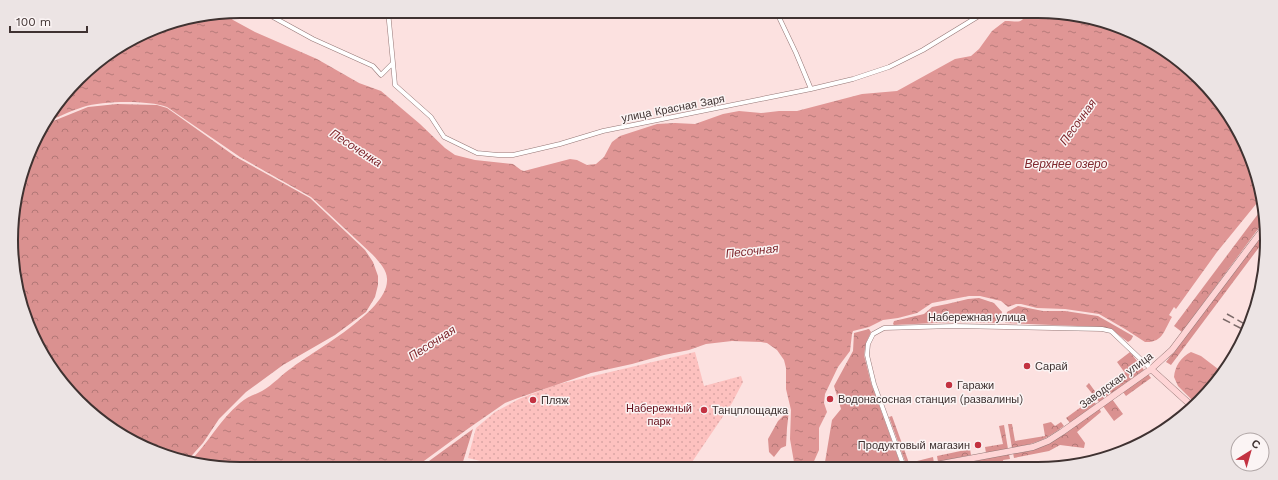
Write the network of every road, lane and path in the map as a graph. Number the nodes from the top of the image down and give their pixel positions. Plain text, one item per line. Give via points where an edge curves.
1 (275, 18) edge
2 (389, 18) edge
3 (779, 18) edge
4 (976, 18) edge
5 (393, 63) junction
6 (811, 89) junction
7 (1260, 233) edge
8 (1151, 369) junction
9 (1188, 403) edge
10 (902, 462) edge
11 (952, 462) edge

1 - 5 street via 313,39 373,66 381,75
2 - 5 street, улица Красная Заря
3 - 6 street
4 - 6 street, улица Красная Заря via 889,67
5 - 6 street, улица Красная Заря via 395,85 431,117 444,137 477,153 498,155 513,155 603,131
7 - 8 main road, Заводская улица via 1172,350
8 - 9 main road, Набережная улица
8 - 10 street, Набережная улица via 1111,331 1102,329 954,326 884,328 873,334 867,354 874,384
8 - 11 main road, Заводская улица via 1048,441 1033,447

